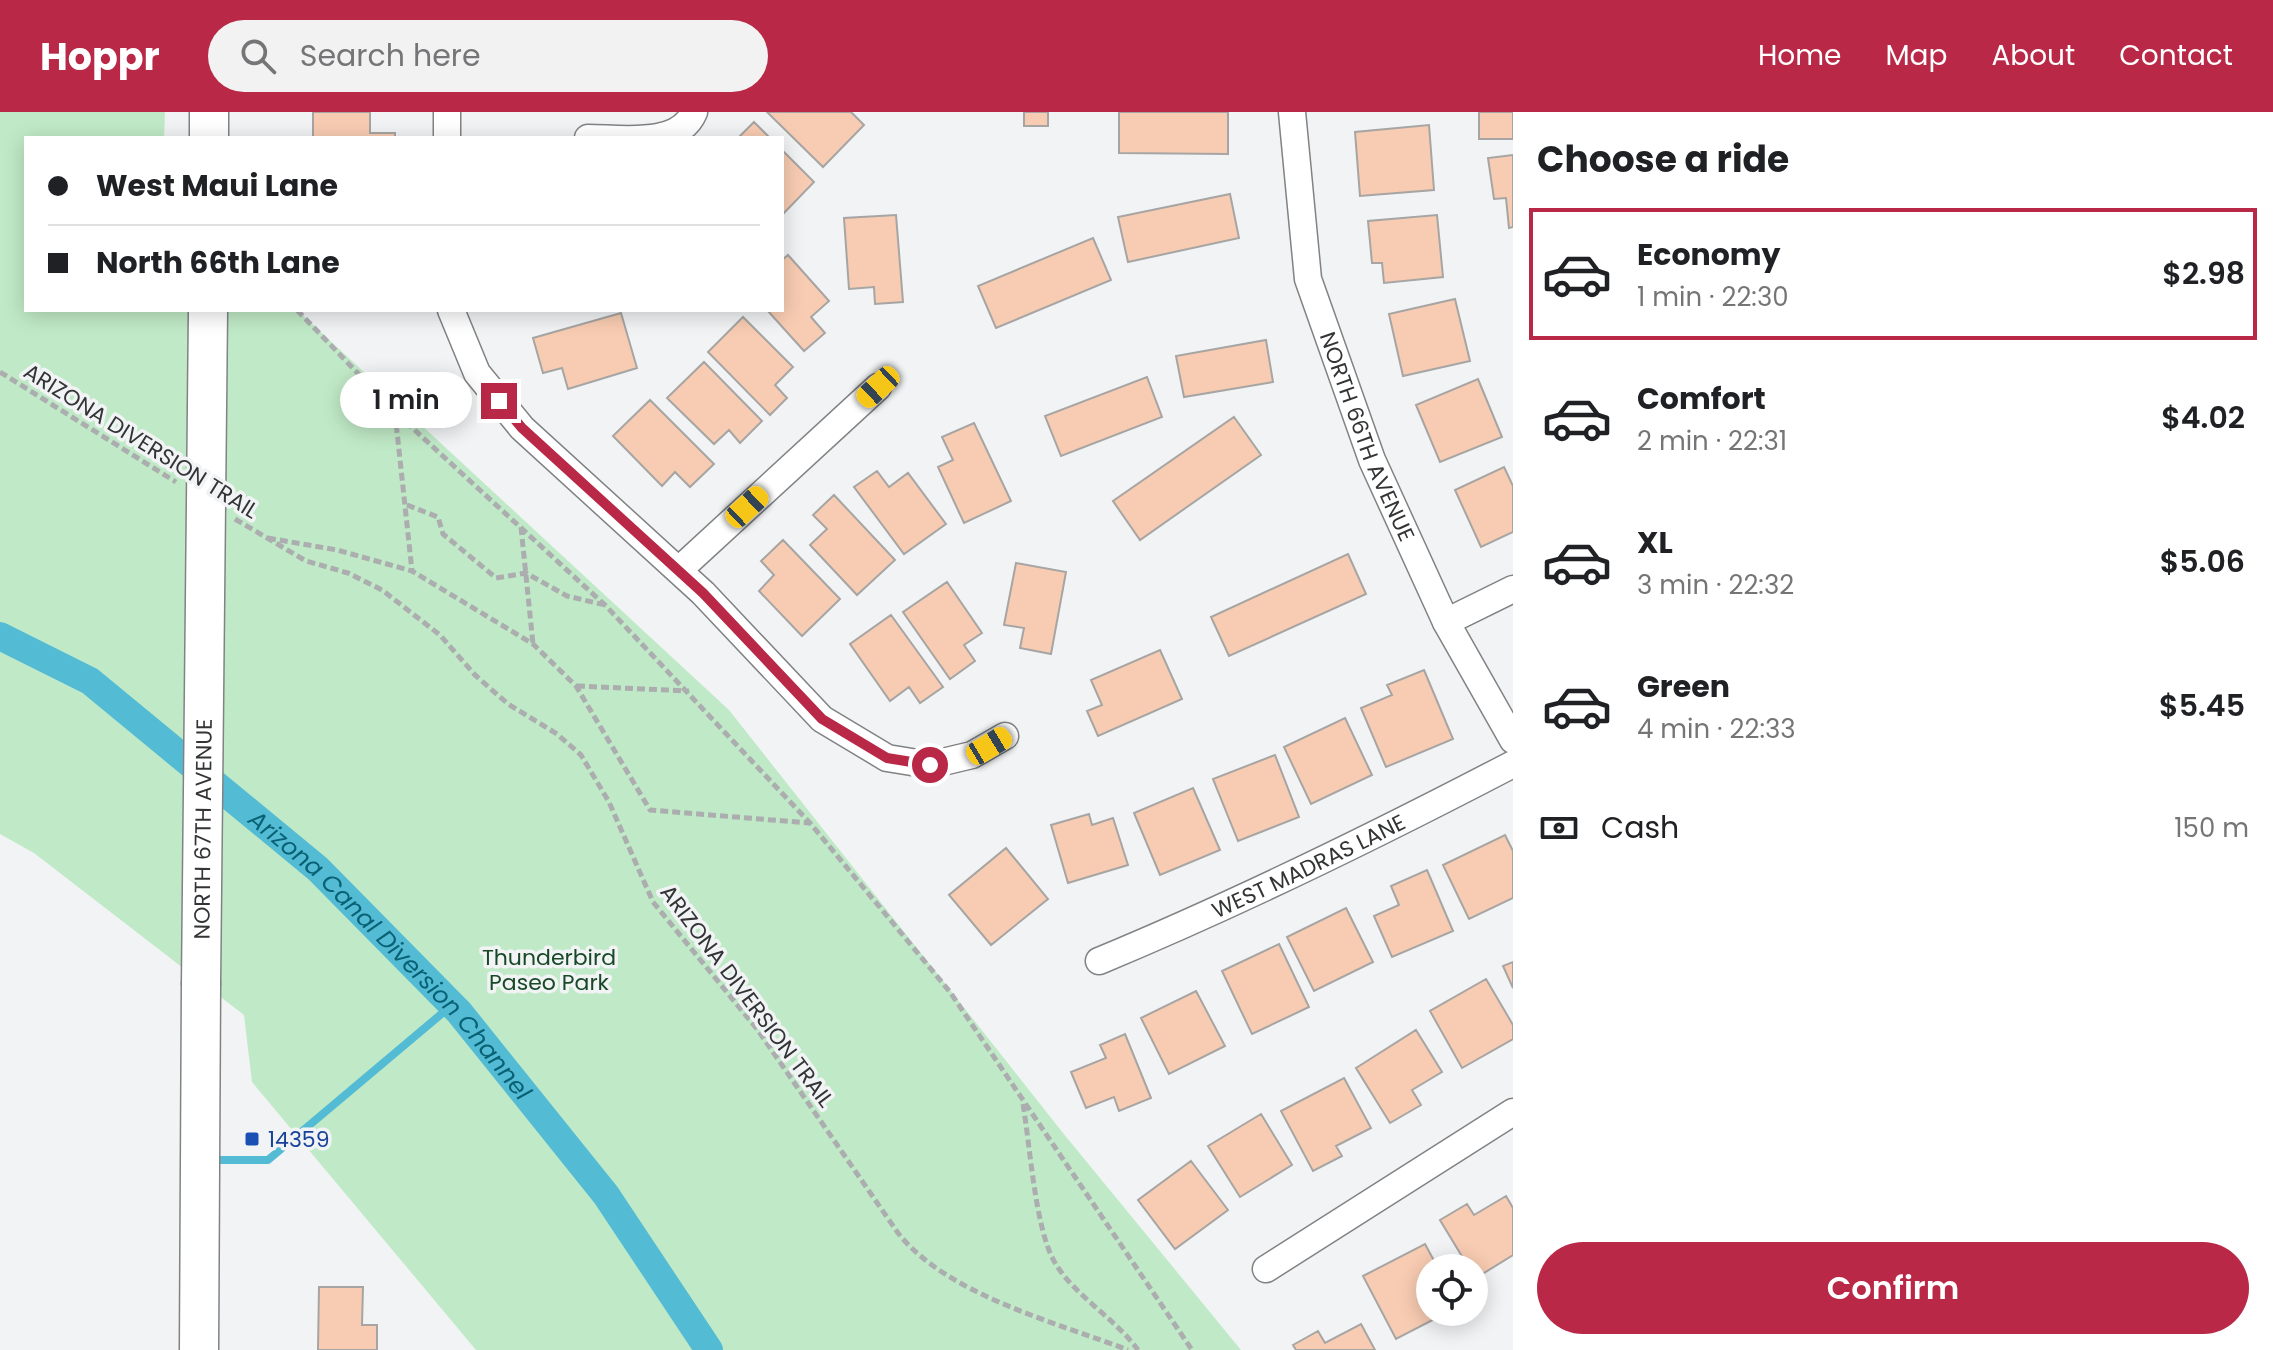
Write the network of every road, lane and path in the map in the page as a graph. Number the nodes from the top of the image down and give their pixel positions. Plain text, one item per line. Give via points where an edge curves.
1 (209, 112) edge
2 (447, 112) edge
3 (694, 112) edge
4 (1292, 112) edge
5 (209, 136) edge
6 (447, 136) edge
7 (630, 136) edge
8 (208, 312) edge
9 (299, 312) edge
10 (452, 312) edge
11 (0, 372) edge
12 (878, 387) dead end
13 (395, 412) junction
14 (185, 487) dead end
15 (407, 505) junction
16 (225, 512) dead end
17 (520, 526) junction
18 (265, 537) junction
19 (679, 570) junction
20 (412, 571) junction
21 (526, 573) junction
22 (1513, 589) edge
23 (606, 606) junction
24 (1446, 622) junction
25 (533, 644) junction
26 (576, 686) junction
27 (689, 691) junction
28 (1005, 736) dead end
29 (1513, 740) edge
30 (1513, 764) edge
31 (810, 823) junction
32 (1099, 961) dead end
33 (1023, 1102) junction
34 (1513, 1112) edge
35 (1266, 1269) dead end
36 (199, 1350) edge
37 (1128, 1350) edge
38 (1138, 1350) edge
39 (1192, 1350) edge

1 - 5 main road
2 - 6 street
3 - 7 street via 673,134
4 - 24 street, NORTH 66TH AVENUE via 1308,279 1372,460
8 - 36 main road, NORTH 67TH AVENUE, bridge
9 - 13 path
10 - 19 street via 477,373 522,428
11 - 14 path, ARIZONA DIVERSION TRAIL
12 - 19 street
13 - 15 path
13 - 17 path
15 - 20 path
15 - 21 path via 438,517 443,534 496,578
16 - 18 path, ARIZONA DIVERSION TRAIL
17 - 21 path
17 - 23 path
18 - 20 path, ARIZONA DIVERSION TRAIL
18 - 37 path, ARIZONA DIVERSION TRAIL via 306,561 382,590 440,635 508,704 581,755 609,802 653,902 757,1029 921,1260 1000,1300
19 - 28 street via 822,719 887,758 930,765 972,755
20 - 25 path, ARIZONA DIVERSION TRAIL
21 - 23 path via 567,596
21 - 25 path
22 - 24 street
23 - 27 path
24 - 29 street, NORTH 66TH AVENUE
25 - 26 path, ARIZONA DIVERSION TRAIL
26 - 27 path
26 - 31 path, ARIZONA DIVERSION TRAIL via 650,810
27 - 31 path
30 - 32 street, WEST MADRAS LANE via 1305,871
31 - 33 path via 950,992
33 - 38 path via 1053,1260
33 - 39 path
34 - 35 street

